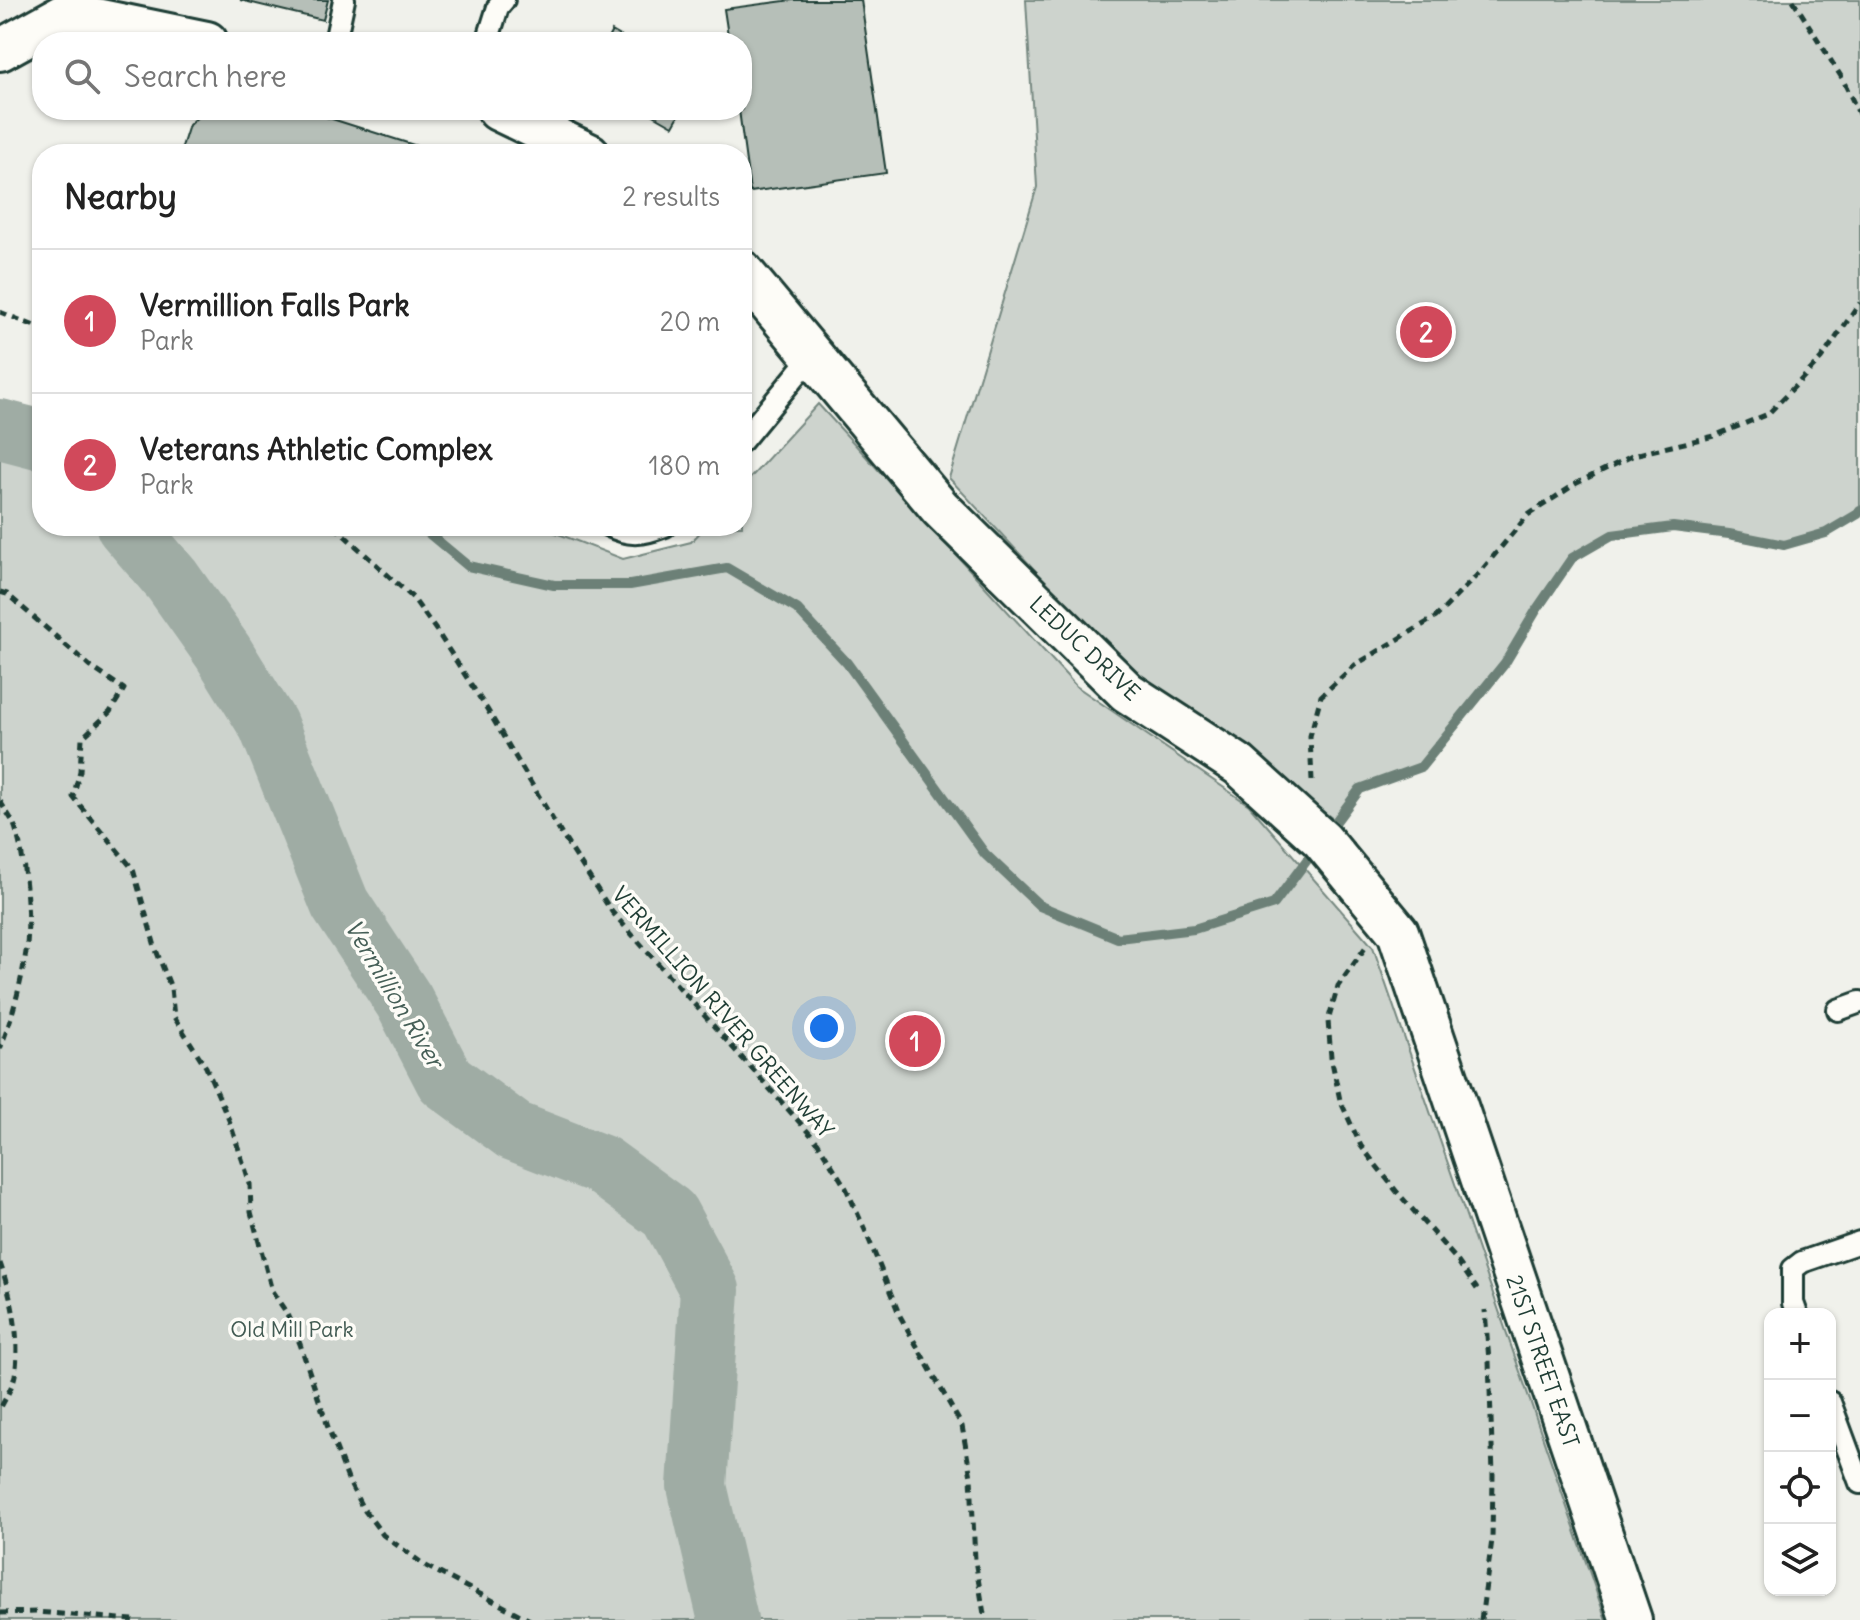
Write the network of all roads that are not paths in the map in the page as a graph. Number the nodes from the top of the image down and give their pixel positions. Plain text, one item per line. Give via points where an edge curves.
1 (344, 0) edge
2 (504, 0) edge
3 (32, 32) edge
4 (33, 32) edge
5 (159, 32) edge
6 (337, 32) edge
7 (490, 32) edge
8 (0, 50) edge
9 (519, 120) edge
10 (568, 144) edge
11 (752, 283) edge
12 (812, 356) junction
13 (752, 429) edge
14 (1860, 1002) edge
15 (1838, 1010) dead end
16 (1455, 1102) joint
17 (1860, 1242) edge
18 (1795, 1308) edge
19 (1836, 1418) edge
20 (1860, 1483) edge
21 (1631, 1620) edge

1 - 6 lane
2 - 7 lane
3 - 8 street
4 - 5 street via 67,13
9 - 10 street
11 - 12 street, LEDUC DRIVE
12 - 13 lane
12 - 16 street, LEDUC DRIVE via 940,508 1127,692 1239,765 1322,840 1398,932
14 - 15 lane
16 - 21 street, 21ST STREET EAST
17 - 18 lane via 1793,1269
19 - 20 lane

